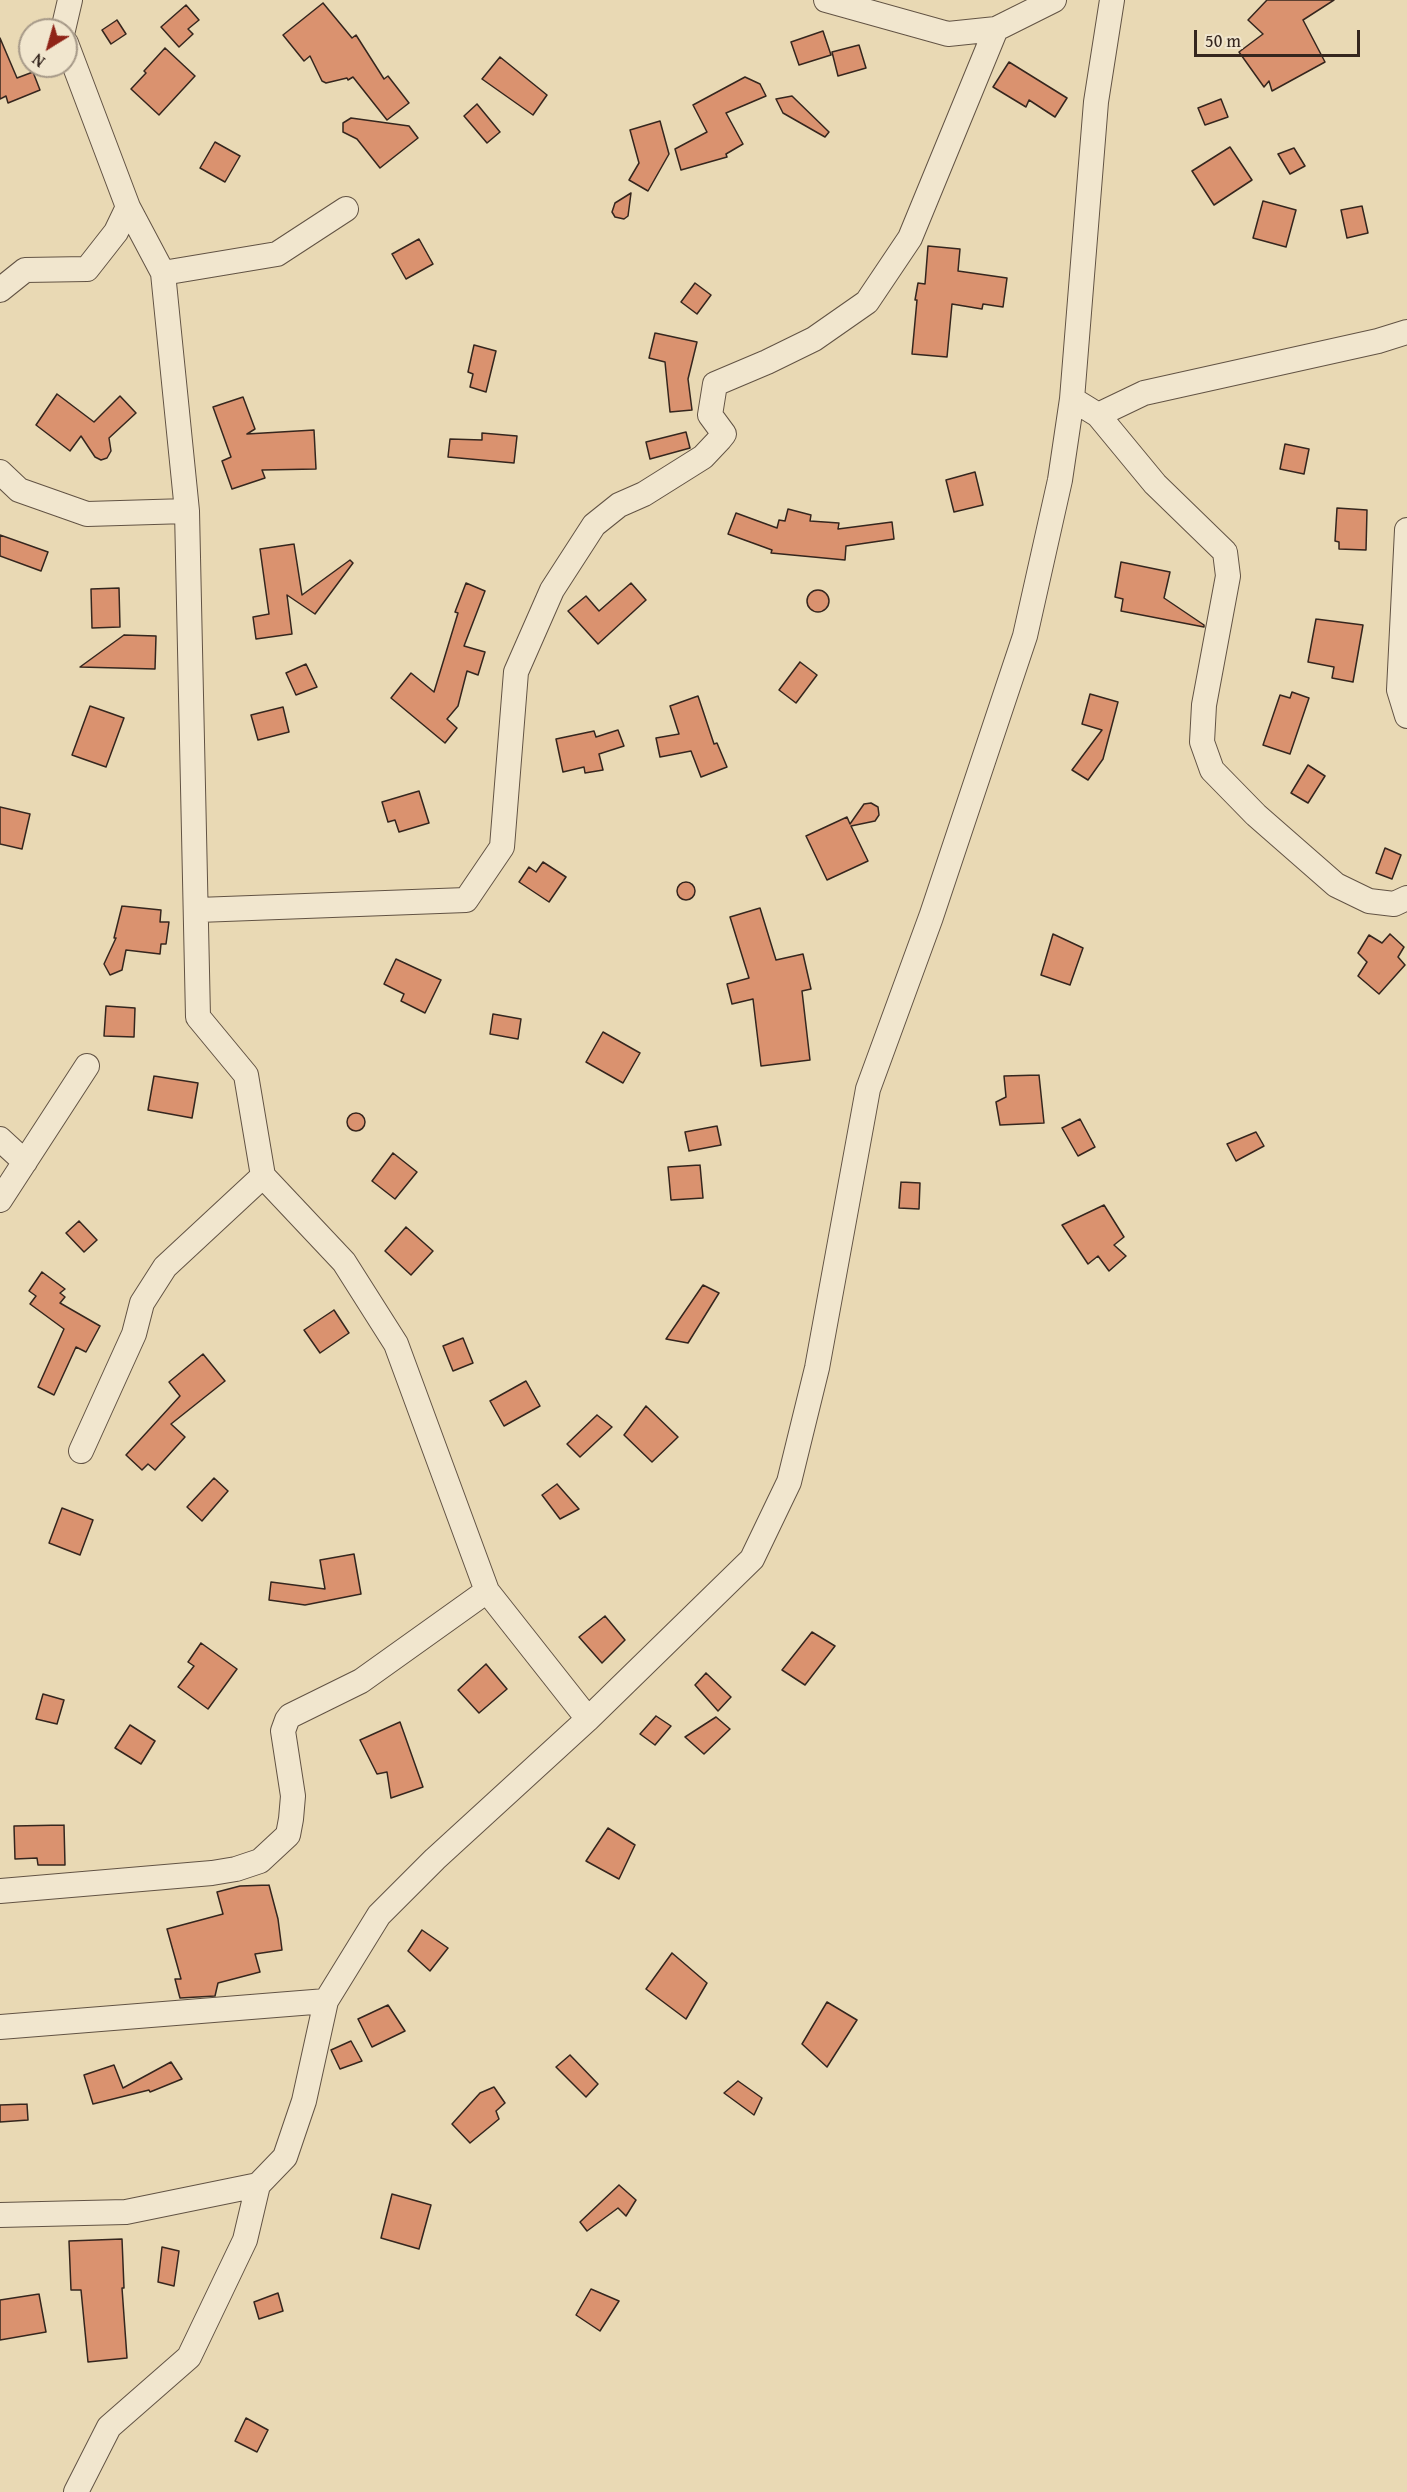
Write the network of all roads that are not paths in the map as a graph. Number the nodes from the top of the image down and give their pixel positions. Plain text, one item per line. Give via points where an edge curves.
1 (70, 0) edge
2 (826, 0) edge
3 (1054, 0) edge
4 (1112, 0) edge
5 (66, 18) edge
6 (996, 29) junction
7 (78, 75) edge
8 (128, 207) junction
9 (346, 209) dead end
10 (164, 273) junction
11 (0, 290) edge
12 (1407, 332) edge
13 (1071, 399) junction
14 (1098, 415) junction
15 (0, 472) edge
16 (188, 511) junction
17 (1407, 530) edge
18 (1407, 716) edge
19 (1407, 898) edge
20 (198, 910) junction
21 (87, 1066) dead end
22 (0, 1139) edge
23 (25, 1162) junction
24 (263, 1176) junction
25 (0, 1200) edge
26 (81, 1451) dead end
27 (487, 1591) junction
28 (588, 1719) junction
29 (0, 1891) edge
30 (326, 2001) junction
31 (0, 2027) edge
32 (258, 2185) junction
33 (0, 2215) edge
34 (76, 2492) edge

1 - 5 street
2 - 6 street via 948,34
3 - 6 street
4 - 13 street via 1096,102
6 - 20 street via 910,238 867,302 814,339 715,384 710,415 724,434 703,457 594,525 552,591 516,672 502,847 466,900
7 - 8 street
8 - 10 street
8 - 11 street via 116,232 87,269 26,270
9 - 10 street via 277,254
10 - 16 street
12 - 14 street via 1144,393
13 - 14 street
13 - 28 street via 1060,480 1025,636 931,917 868,1089 818,1368 789,1482 752,1559
14 - 19 street via 1155,484 1225,552 1228,576 1204,705 1202,742 1212,770 1256,815 1336,885 1369,901 1394,904
15 - 16 street via 19,490 87,514
16 - 20 street
17 - 18 street via 1399,690
20 - 24 street via 198,1017 246,1076
21 - 23 street
22 - 23 street
23 - 25 street
24 - 26 street via 165,1267 142,1303 134,1334
24 - 27 street via 344,1262 396,1344
27 - 28 street
27 - 29 street via 361,1681 286,1720 283,1731 293,1796 291,1819 288,1835 260,1861 212,1873
28 - 30 street via 379,1915
30 - 31 street
30 - 32 street via 304,2101 285,2157
32 - 33 street via 126,2211
32 - 34 street via 245,2240 189,2357 109,2427

